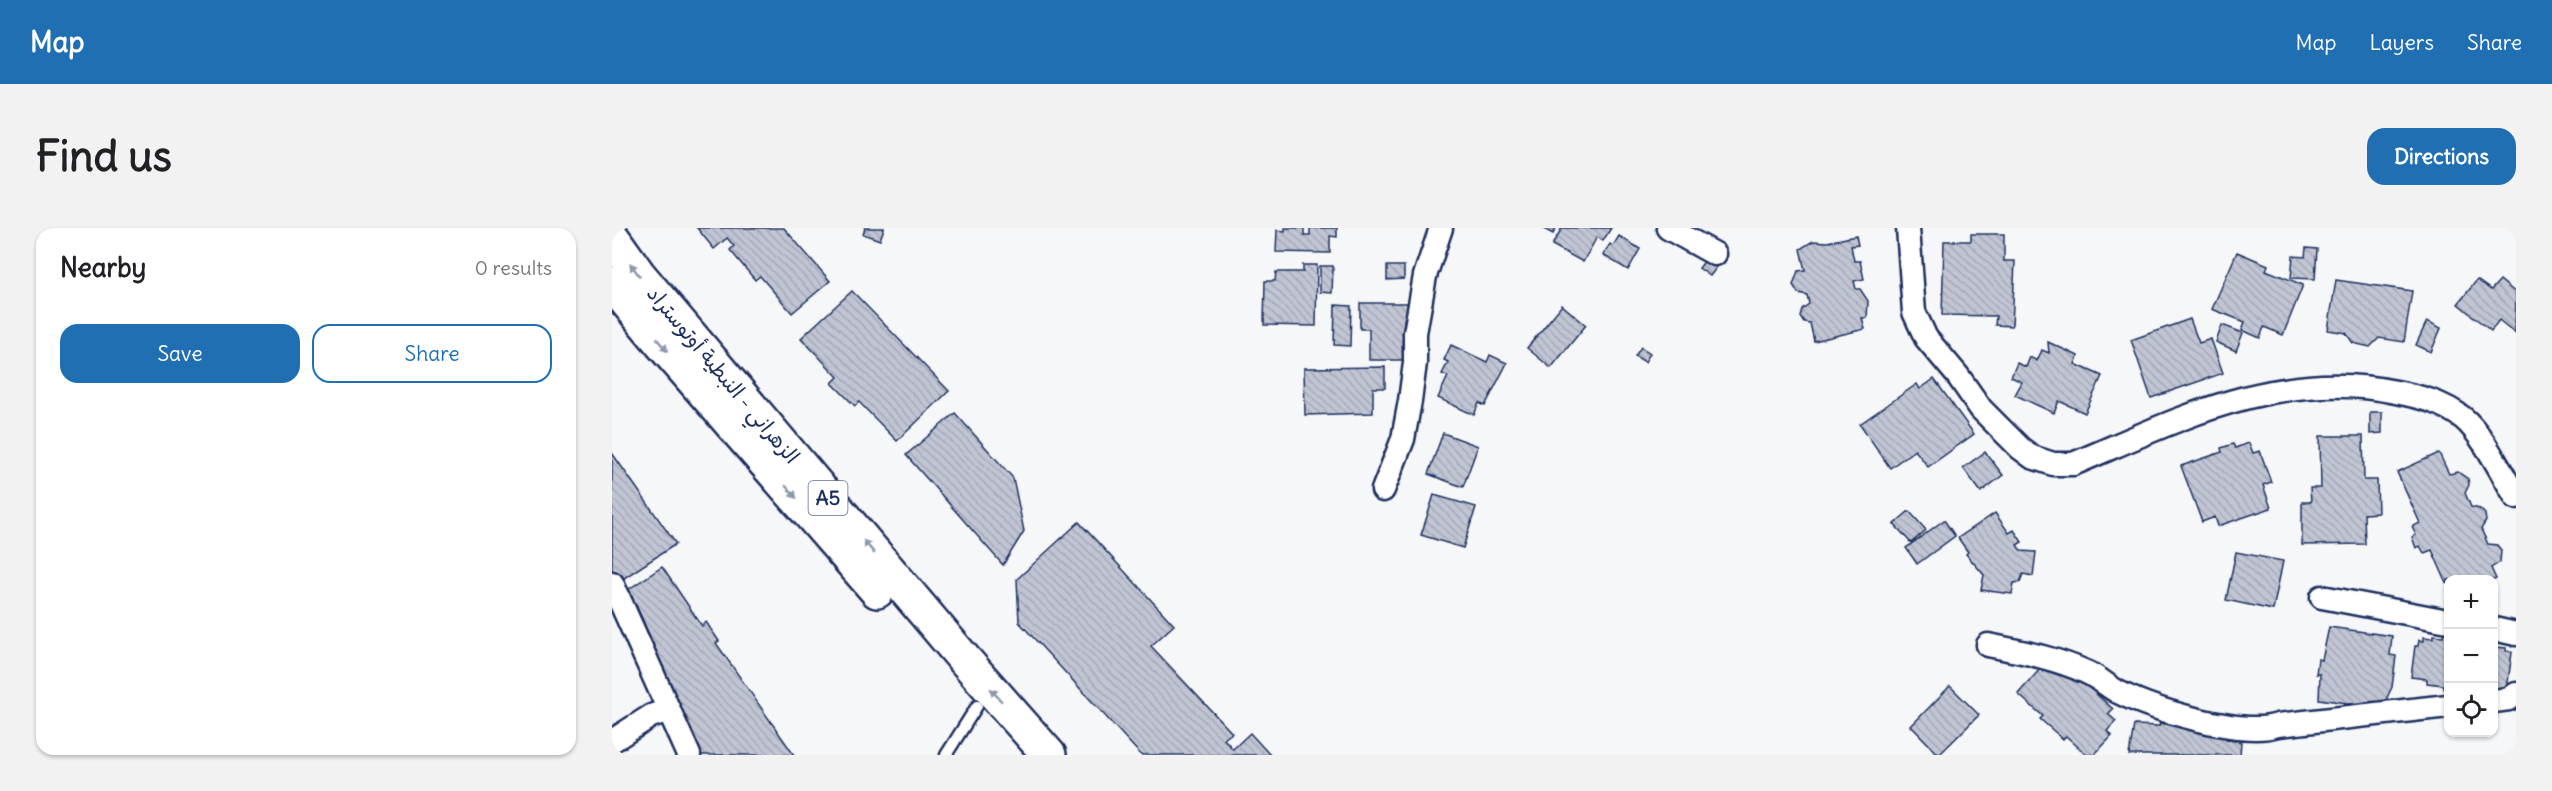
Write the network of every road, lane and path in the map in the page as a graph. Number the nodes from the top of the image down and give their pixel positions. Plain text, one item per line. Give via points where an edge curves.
1 (1441, 228) edge
2 (1668, 228) edge
3 (1908, 228) edge
4 (612, 237) edge
5 (1715, 254) dead end
6 (612, 284) edge
7 (1383, 490) dead end
8 (2516, 497) edge
9 (612, 583) edge
10 (2322, 597) dead end
11 (2444, 620) edge
12 (2498, 630) edge
13 (2516, 634) edge
14 (1988, 645) dead end
15 (2516, 694) edge
16 (2498, 700) edge
17 (977, 706) junction
18 (2444, 706) edge
19 (669, 710) junction
20 (612, 741) edge
21 (689, 755) edge
22 (946, 755) edge
23 (1022, 755) edge
24 (1049, 755) edge

1 - 7 street via 1425,276 1403,439
2 - 5 street
3 - 8 street via 1914,312 1926,338 1981,409 2032,457 2053,464 2073,464 2227,401 2296,387 2366,386 2432,400 2464,419
24 -> 4 highway, الزهراني - النبطية أوتوستراد / A5 via 639,275
6 -> 17 highway, الزهراني - النبطية أوتوستراد / A5
9 - 19 street
10 - 11 street
12 - 13 street
14 - 18 street via 2048,657 2088,672 2144,704 2239,727 2266,729
15 - 16 street
17 - 22 lane
17 - 23 highway, الزهراني - النبطية أوتوستراد / A5
19 - 20 street via 651,716
19 - 21 street

